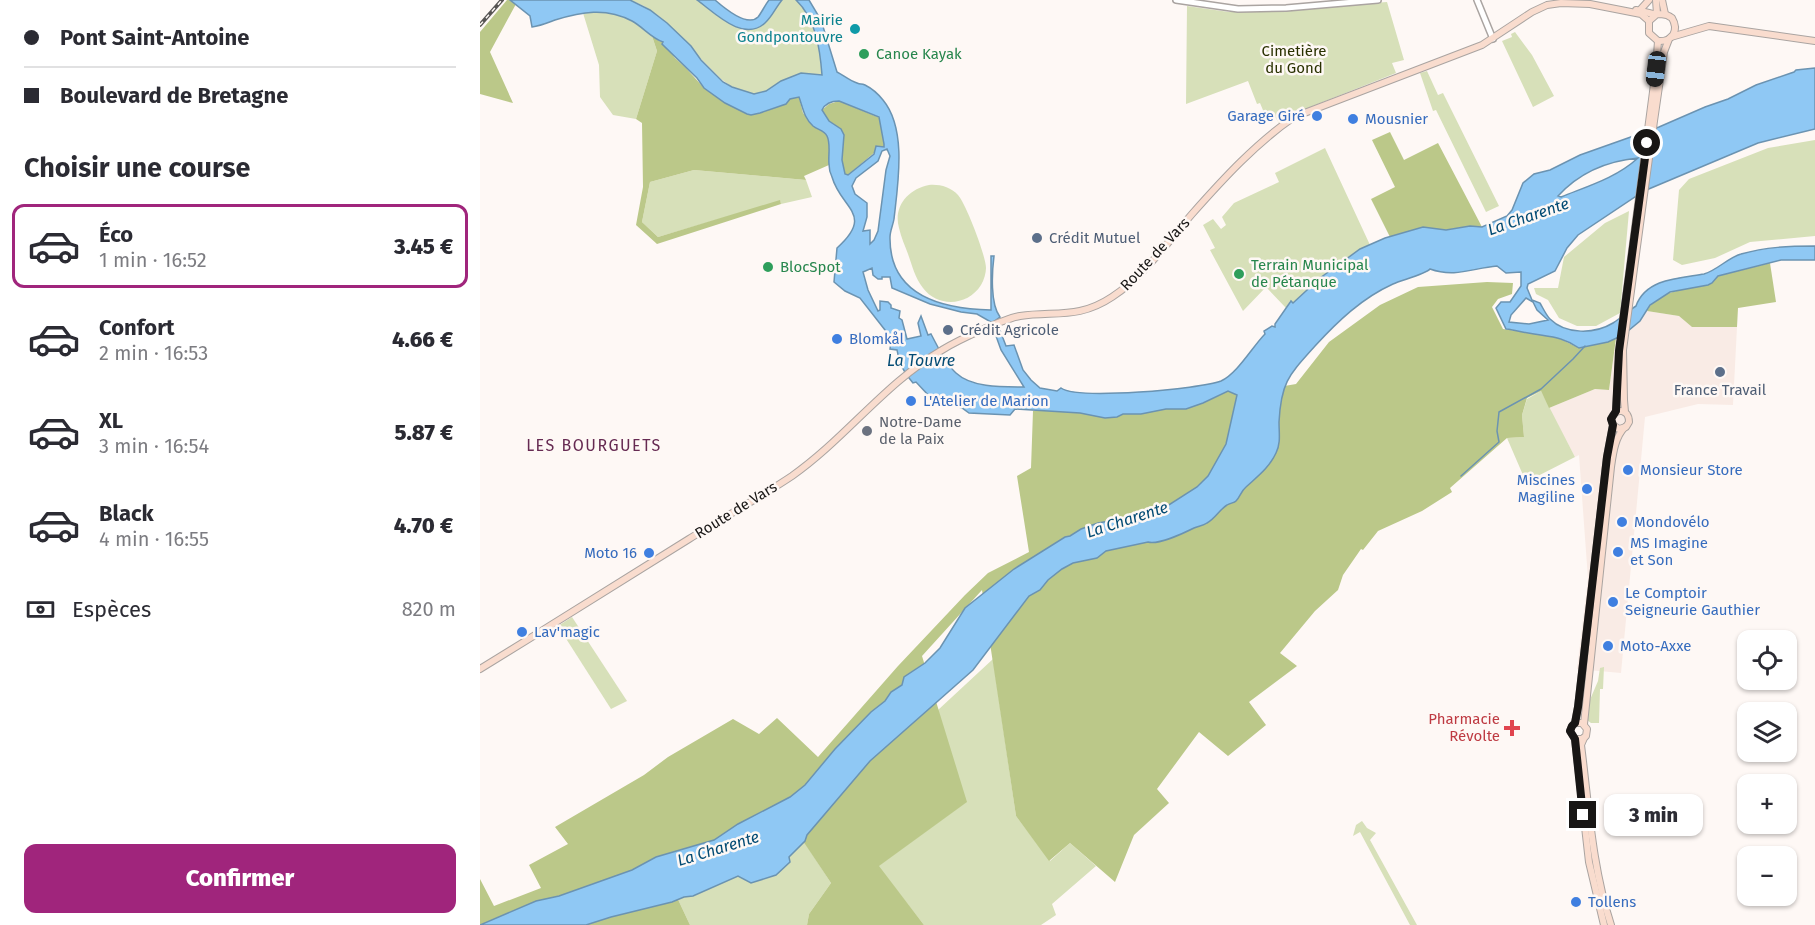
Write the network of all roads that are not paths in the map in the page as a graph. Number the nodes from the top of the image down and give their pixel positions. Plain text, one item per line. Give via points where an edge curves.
1 (1176, 0) edge
2 (1377, 0) edge
3 (1477, 0) edge
4 (1649, 0) edge
5 (1656, 0) edge
6 (1662, 0) edge
7 (1627, 10) junction
8 (1640, 10) junction
9 (1657, 14) junction
10 (1665, 14) junction
11 (1649, 21) junction
12 (1675, 29) junction
13 (1687, 33) junction
14 (1670, 38) junction
15 (1493, 39) junction
16 (1658, 41) junction
17 (1815, 41) edge
18 (1661, 52) junction
19 (1621, 351) junction
20 (1616, 411) junction
21 (1625, 412) junction
22 (1613, 425) junction
23 (1626, 427) junction
24 (480, 669) edge
25 (1575, 723) junction
26 (1584, 724) junction
27 (1584, 738) junction
28 (1575, 739) junction
29 (1604, 925) edge
30 (1611, 925) edge

1 - 2 street via 1242,9
3 - 15 street
4 - 8 main road
5 - 9 main road
6 - 10 main road
7 - 8 main road, Route de Vars
7 - 11 main road, Route de Vars
7 - 15 main road, Route de Vars via 1556,3 1532,12
8 - 9 main road, Route de Vars
9 - 10 main road
9 - 11 main road
10 - 12 main road via 1674,21
11 - 16 main road via 1649,33
12 - 13 main road
12 - 14 main road
13 - 14 main road
13 - 17 main road via 1708,26
14 - 16 main road
14 - 18 main road
15 - 24 main road, Route de Vars via 1294,117 1251,152 1134,279 1111,298 1076,313 1017,317 942,349 903,376 848,430 792,476
16 - 18 main road
18 - 19 main road
19 - 20 main road
19 - 21 main road
20 - 21 main road
20 - 22 main road via 1611,419
21 - 23 main road via 1629,419
22 - 23 main road via 1619,429
22 - 25 main road
23 - 26 main road via 1617,438 1611,466
25 - 26 main road
25 - 28 main road via 1570,731
26 - 27 main road via 1588,731
27 - 28 main road
27 - 30 main road via 1581,745 1591,831
28 - 29 main road via 1590,862

